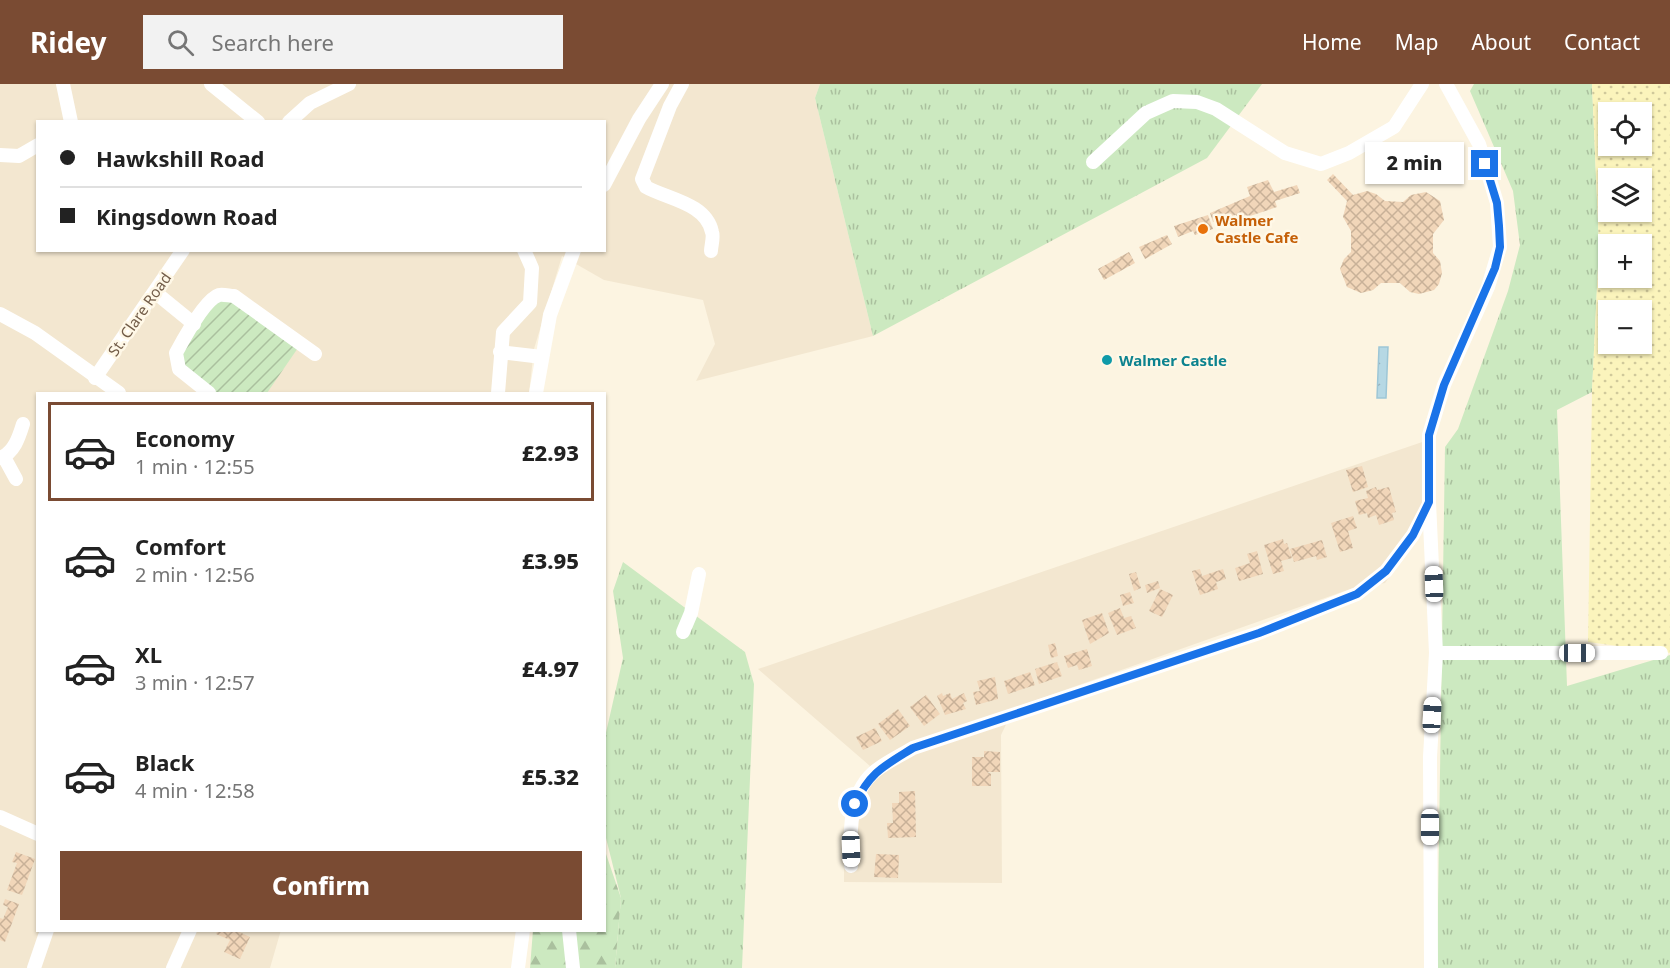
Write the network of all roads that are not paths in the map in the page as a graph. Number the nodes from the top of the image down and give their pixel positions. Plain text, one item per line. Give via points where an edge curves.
1 (63, 84) edge
2 (211, 84) edge
3 (349, 84) edge
4 (662, 84) edge
5 (682, 84) edge
6 (1422, 84) edge
7 (1446, 84) edge
8 (71, 120) edge
9 (256, 120) edge
10 (291, 120) edge
11 (36, 146) edge
12 (0, 155) edge
13 (1093, 162) dead end
14 (606, 181) edge
15 (711, 251) dead end
16 (525, 252) edge
17 (573, 252) edge
18 (176, 253) edge
19 (156, 292) junction
20 (0, 314) edge
21 (194, 324) junction
22 (500, 352) junction
23 (315, 354) dead end
24 (542, 357) junction
25 (94, 378) junction
26 (117, 392) edge
27 (208, 392) edge
28 (498, 392) edge
29 (536, 392) edge
30 (23, 424) dead end
31 (2, 458) edge
32 (16, 479) dead end
33 (1429, 502) junction
34 (699, 574) dead end
35 (683, 632) dead end
36 (1436, 653) junction
37 (1661, 653) dead end
38 (0, 818) edge
39 (36, 833) edge
40 (851, 866) dead end
41 (46, 932) edge
42 (189, 932) edge
43 (523, 932) edge
44 (569, 932) edge
45 (34, 968) edge
46 (173, 968) edge
47 (518, 968) edge
48 (573, 968) edge
49 (1431, 968) edge

1 - 8 street
2 - 9 street
3 - 10 street via 310,103
4 - 14 street
5 - 15 street via 642,179 646,188 689,204 706,221 712,232
6 - 13 street via 1394,127 1321,164 1285,153 1216,109 1197,102 1173,101 1146,113
7 - 33 street via 1479,144 1497,203 1500,247 1488,287 1444,385 1429,435
11 - 12 street via 19,156
16 - 22 street via 532,268 530,303 503,332
17 - 24 street via 550,315
18 - 19 street, St. Clare Road
19 - 21 street
19 - 25 street, St. Clare Road
20 - 25 street via 35,333
21 - 23 street via 214,298 234,296
21 - 27 street via 176,353 176,362 179,369
22 - 24 street
22 - 28 street
24 - 29 street
25 - 26 street
30 - 31 street via 17,442
31 - 32 street
33 - 36 street
33 - 40 street via 1413,535 1386,571 1357,594 1259,633 913,748 874,772 855,804 850,832
34 - 35 street
36 - 37 street
36 - 49 street via 1430,757
38 - 39 street
41 - 45 street
42 - 46 street
43 - 47 street
44 - 48 street

